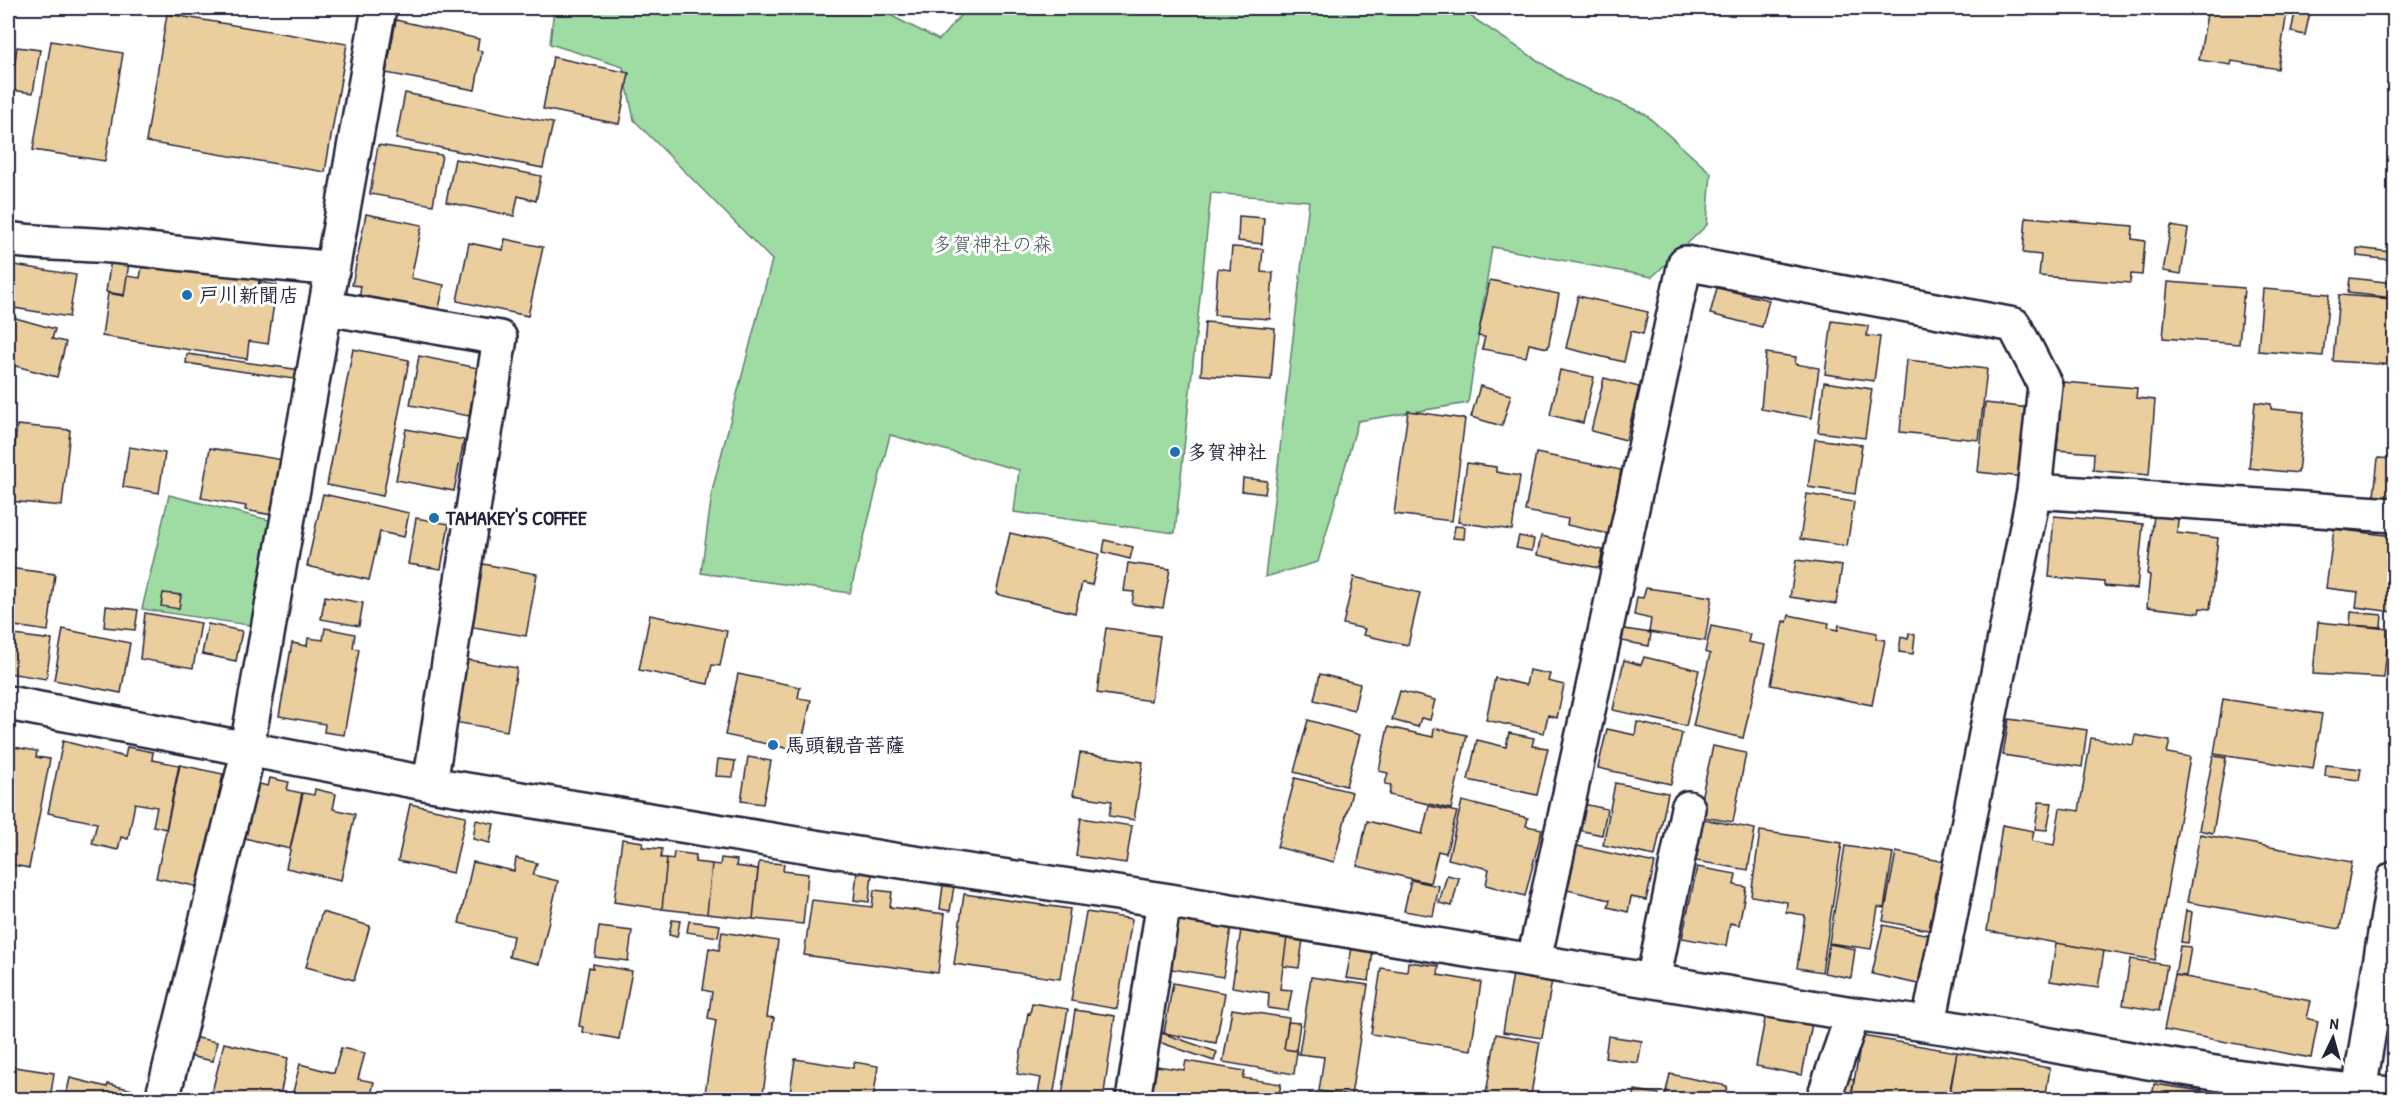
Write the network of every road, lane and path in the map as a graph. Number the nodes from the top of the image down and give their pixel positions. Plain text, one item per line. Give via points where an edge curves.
1 (379, 8) edge
2 (8, 239) edge
3 (331, 268) junction
4 (327, 308) junction
5 (2034, 491) junction
6 (2394, 515) edge
7 (8, 703) edge
8 (249, 749) junction
9 (430, 784) junction
10 (1688, 808) dead end
11 (2394, 879) edge
12 (1164, 900) junction
13 (1534, 960) junction
14 (1653, 981) junction
15 (1853, 1014) junction
16 (1929, 1023) junction
17 (2229, 1088) edge
18 (2359, 1091) junction
19 (2394, 1094) edge
20 (162, 1100) edge
21 (1133, 1100) edge
22 (1823, 1100) edge

1 - 3 street
2 - 3 street
3 - 4 street
4 - 8 street
4 - 9 street via 500,338
5 - 6 street
5 - 13 street via 2045,386 2014,325 1685,263
5 - 16 street
7 - 8 street
8 - 9 street
8 - 20 street
9 - 12 street
10 - 14 street
11 - 18 street
12 - 13 street
12 - 21 street
13 - 14 street
14 - 15 street
15 - 16 street
15 - 22 street
16 - 17 street
17 - 18 street
18 - 19 street

